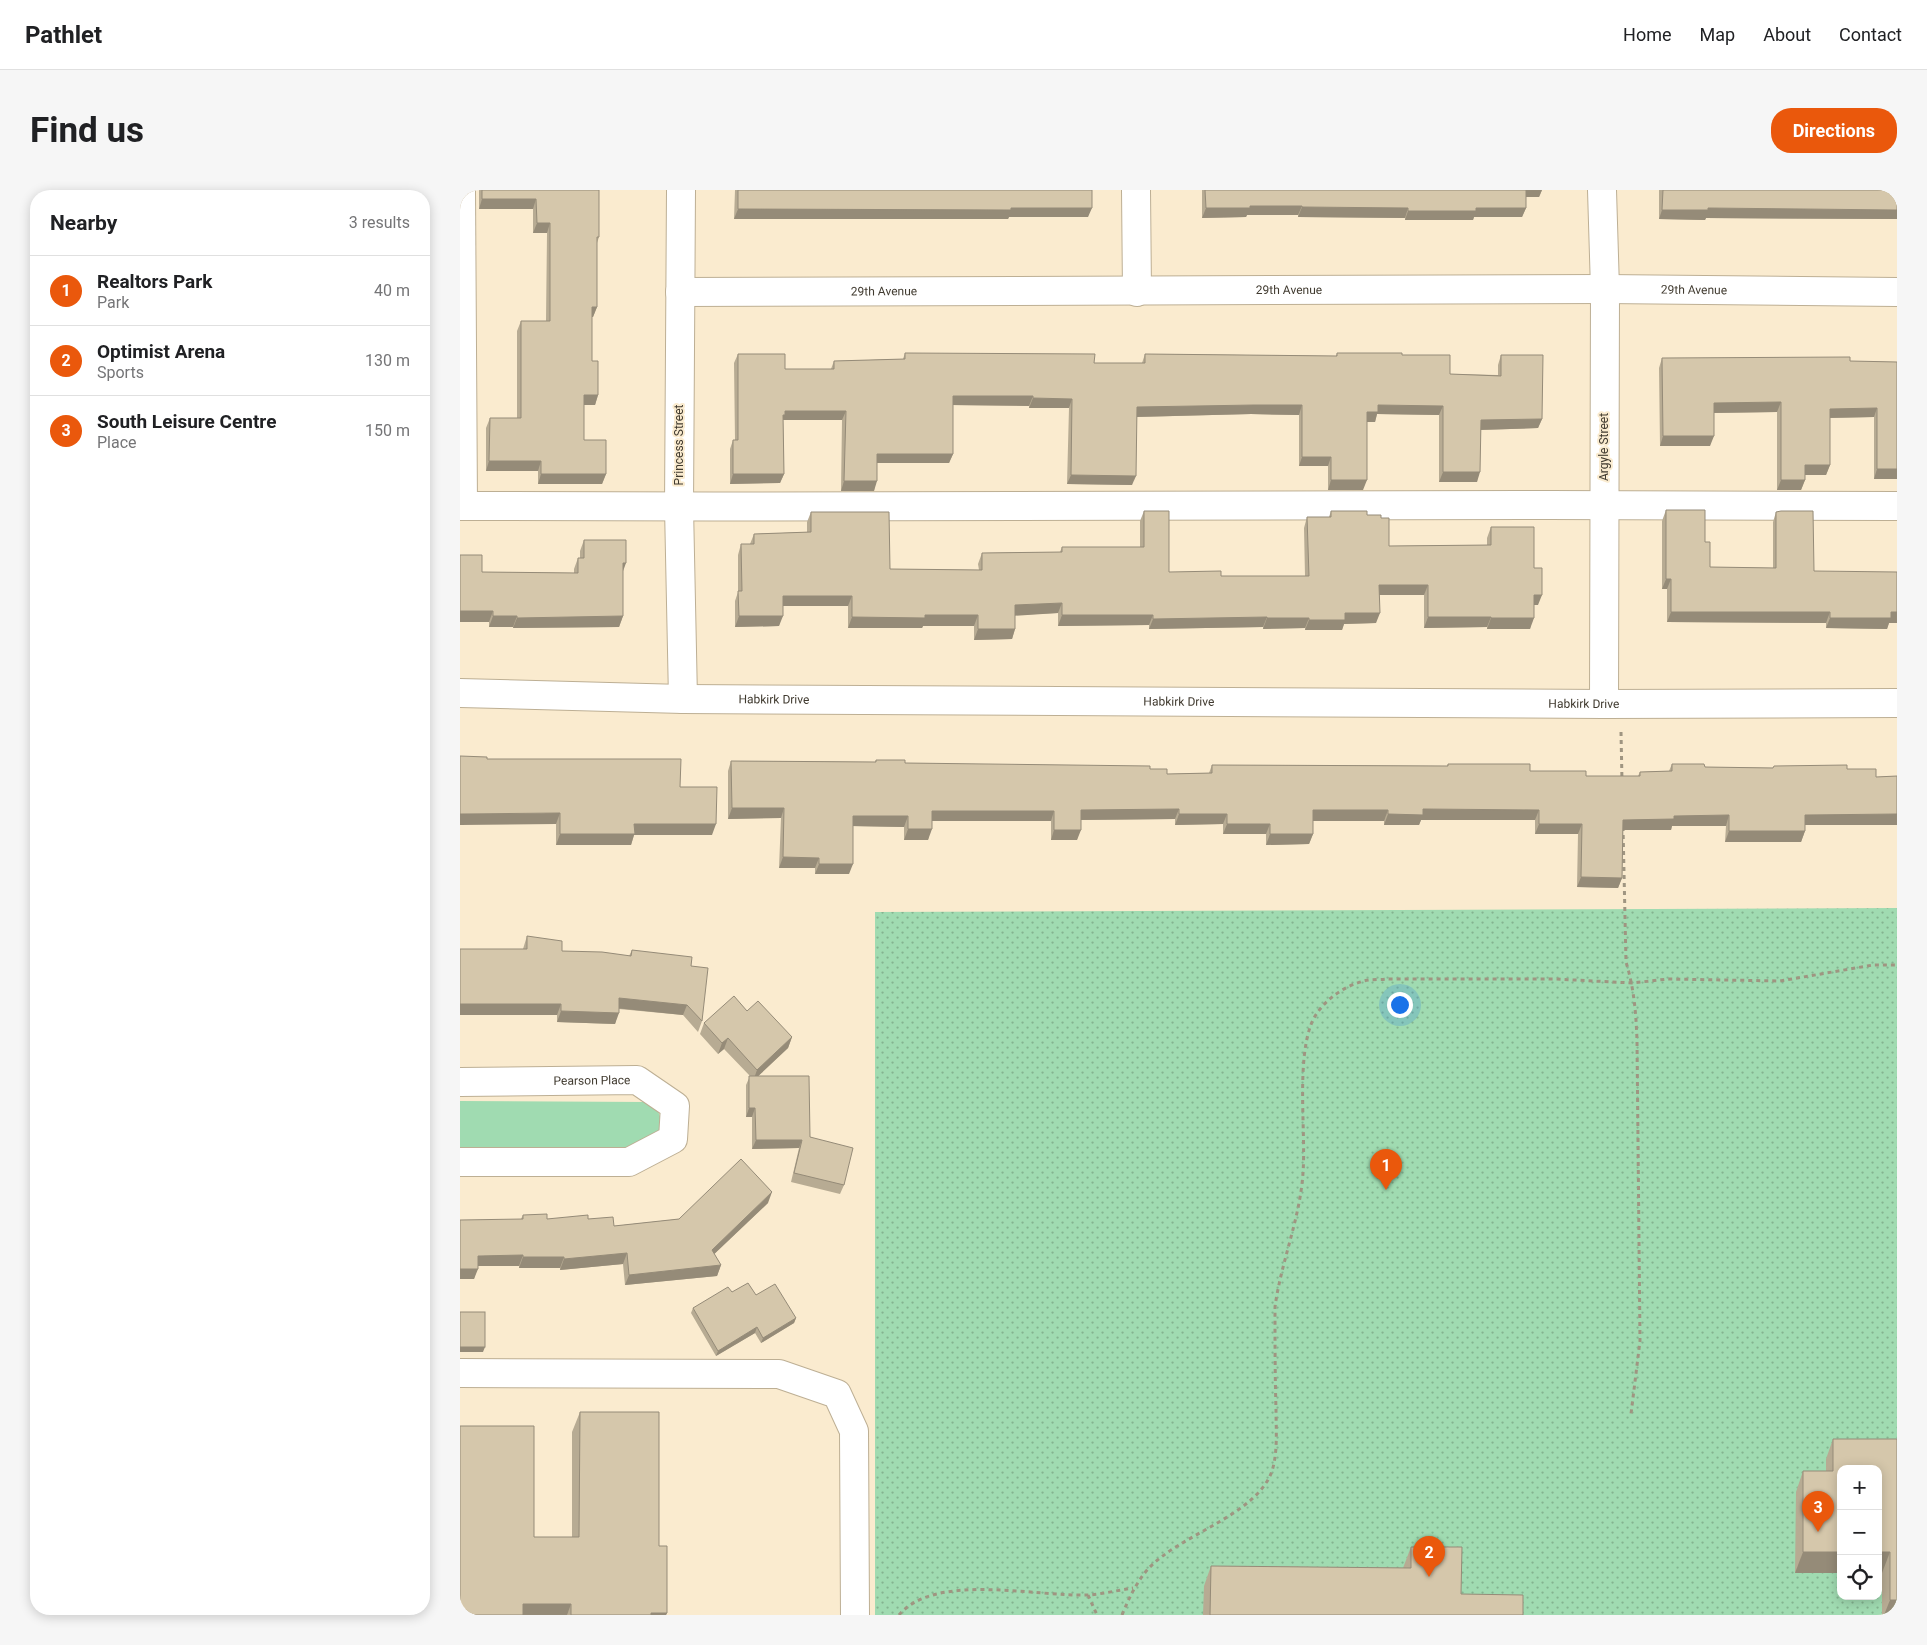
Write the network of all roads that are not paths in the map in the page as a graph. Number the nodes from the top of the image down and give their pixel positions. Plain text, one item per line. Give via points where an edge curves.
1 (461, 190) edge
2 (681, 190) edge
3 (1136, 190) edge
4 (1602, 190) edge
5 (1605, 289) junction
6 (680, 292) junction
7 (1137, 292) junction
8 (1897, 292) edge
9 (1603, 504) junction
10 (461, 506) edge
11 (1897, 506) edge
12 (678, 507) junction
13 (460, 693) edge
14 (683, 699) junction
15 (1897, 703) edge
16 (1612, 704) junction
17 (460, 1082) edge
18 (460, 1162) edge
19 (460, 1372) edge
20 (855, 1615) edge

1 - 10 street
2 - 6 street, Princess Street
3 - 7 street
4 - 5 street, Argyle Street
5 - 7 street, 29th Avenue
5 - 8 street, 29th Avenue
5 - 9 street, Argyle Street
6 - 7 street, 29th Avenue
6 - 12 street, Princess Street
9 - 11 street
9 - 12 street
9 - 16 street, Argyle Street
10 - 12 street
12 - 14 street, Princess Street
13 - 14 street, Habkirk Drive
14 - 16 street, Habkirk Drive
15 - 16 street, Habkirk Drive
17 - 18 street, Pearson Place via 637,1080 675,1106 673,1138 629,1162
19 - 20 street via 779,1374 837,1394 854,1431

